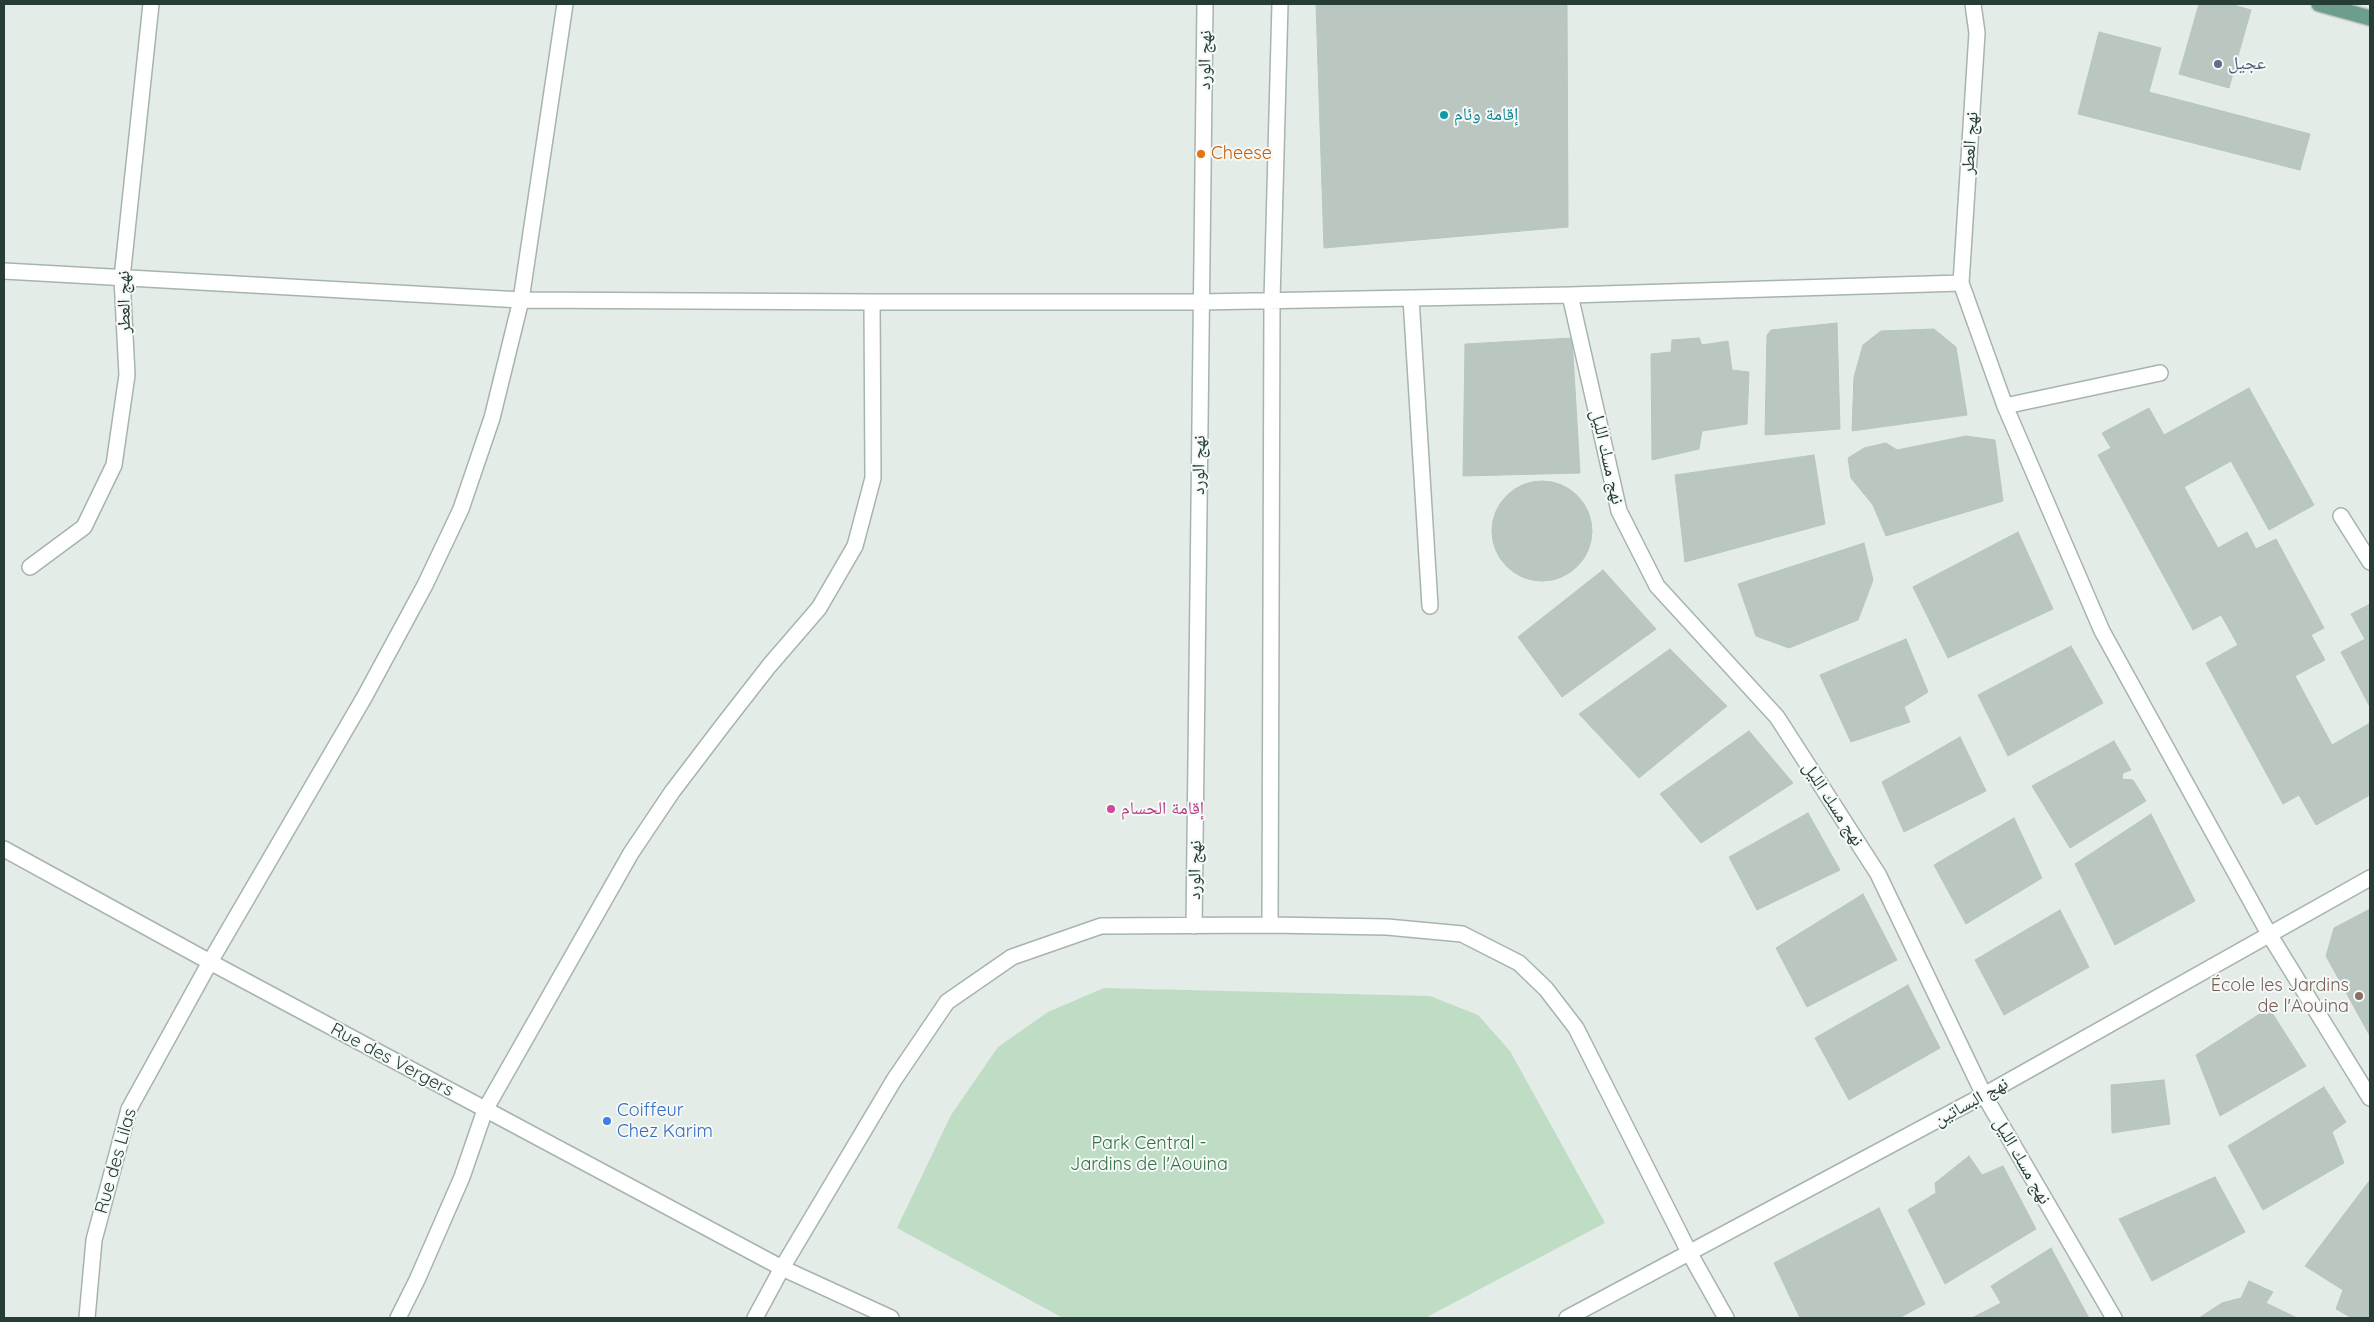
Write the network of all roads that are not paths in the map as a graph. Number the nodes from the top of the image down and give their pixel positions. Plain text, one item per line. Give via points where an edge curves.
1 (151, 4) edge
2 (565, 4) edge
3 (1206, 4) edge
4 (1280, 4) edge
5 (1974, 4) edge
6 (2319, 4) edge
7 (2370, 18) edge
8 (4, 271) edge
9 (122, 278) junction
10 (1961, 283) junction
11 (1570, 295) junction
12 (1411, 298) junction
13 (521, 300) junction
14 (1272, 300) junction
15 (872, 302) junction
16 (1201, 302) junction
17 (2160, 373) dead end
18 (2005, 406) junction
19 (2342, 516) dead end
20 (2370, 562) edge
21 (30, 566) dead end
22 (1430, 606) dead end
23 (4, 849) edge
24 (2370, 878) edge
25 (1194, 926) junction
26 (1270, 926) junction
27 (2269, 934) junction
28 (210, 962) junction
29 (1984, 1095) junction
30 (2370, 1098) edge
31 (485, 1110) junction
32 (1690, 1254) junction
33 (782, 1268) junction
34 (87, 1318) edge
35 (398, 1318) edge
36 (755, 1318) edge
37 (891, 1318) edge
38 (1567, 1318) edge
39 (1726, 1318) edge
40 (2114, 1318) edge

1 - 9 street, نهج العطر
2 - 13 street, Rue des Lilas
3 - 16 street, نهج الورد
4 - 14 street
5 - 10 street, نهج العطر via 1977,33
6 - 7 main road
8 - 9 street
9 - 13 street
9 - 21 street, نهج العطر via 127,375 114,465 84,527
10 - 11 street
10 - 18 street
11 - 12 street
11 - 29 street, نهج مسك الليل via 1619,511 1657,586 1776,716 1878,874
12 - 14 street
12 - 22 street
13 - 15 street
13 - 28 street, Rue des Lilas via 492,418 461,509 425,585 365,696
14 - 16 street
14 - 26 street
15 - 16 street
15 - 31 street via 873,478 855,546 819,608 769,666 672,792 631,853
16 - 25 street, نهج الورد
17 - 18 street
18 - 27 street via 2102,631
19 - 20 street
23 - 28 street, Rue des Vergers
24 - 27 street, نهج البساتين
25 - 26 street
25 - 33 street via 1101,926 1012,957 947,1002 894,1080
26 - 32 street via 1387,927 1462,934 1519,963 1546,989 1576,1028
27 - 29 street, نهج البساتين
27 - 30 street
28 - 31 street, Rue des Vergers
28 - 34 street, Rue des Lilas via 128,1109 94,1240
29 - 32 street, نهج البساتين
29 - 40 street, نهج مسك الليل
31 - 33 street, Rue des Vergers
31 - 35 street via 462,1177
32 - 38 street, نهج البساتين
32 - 39 street
33 - 36 street
33 - 37 street

